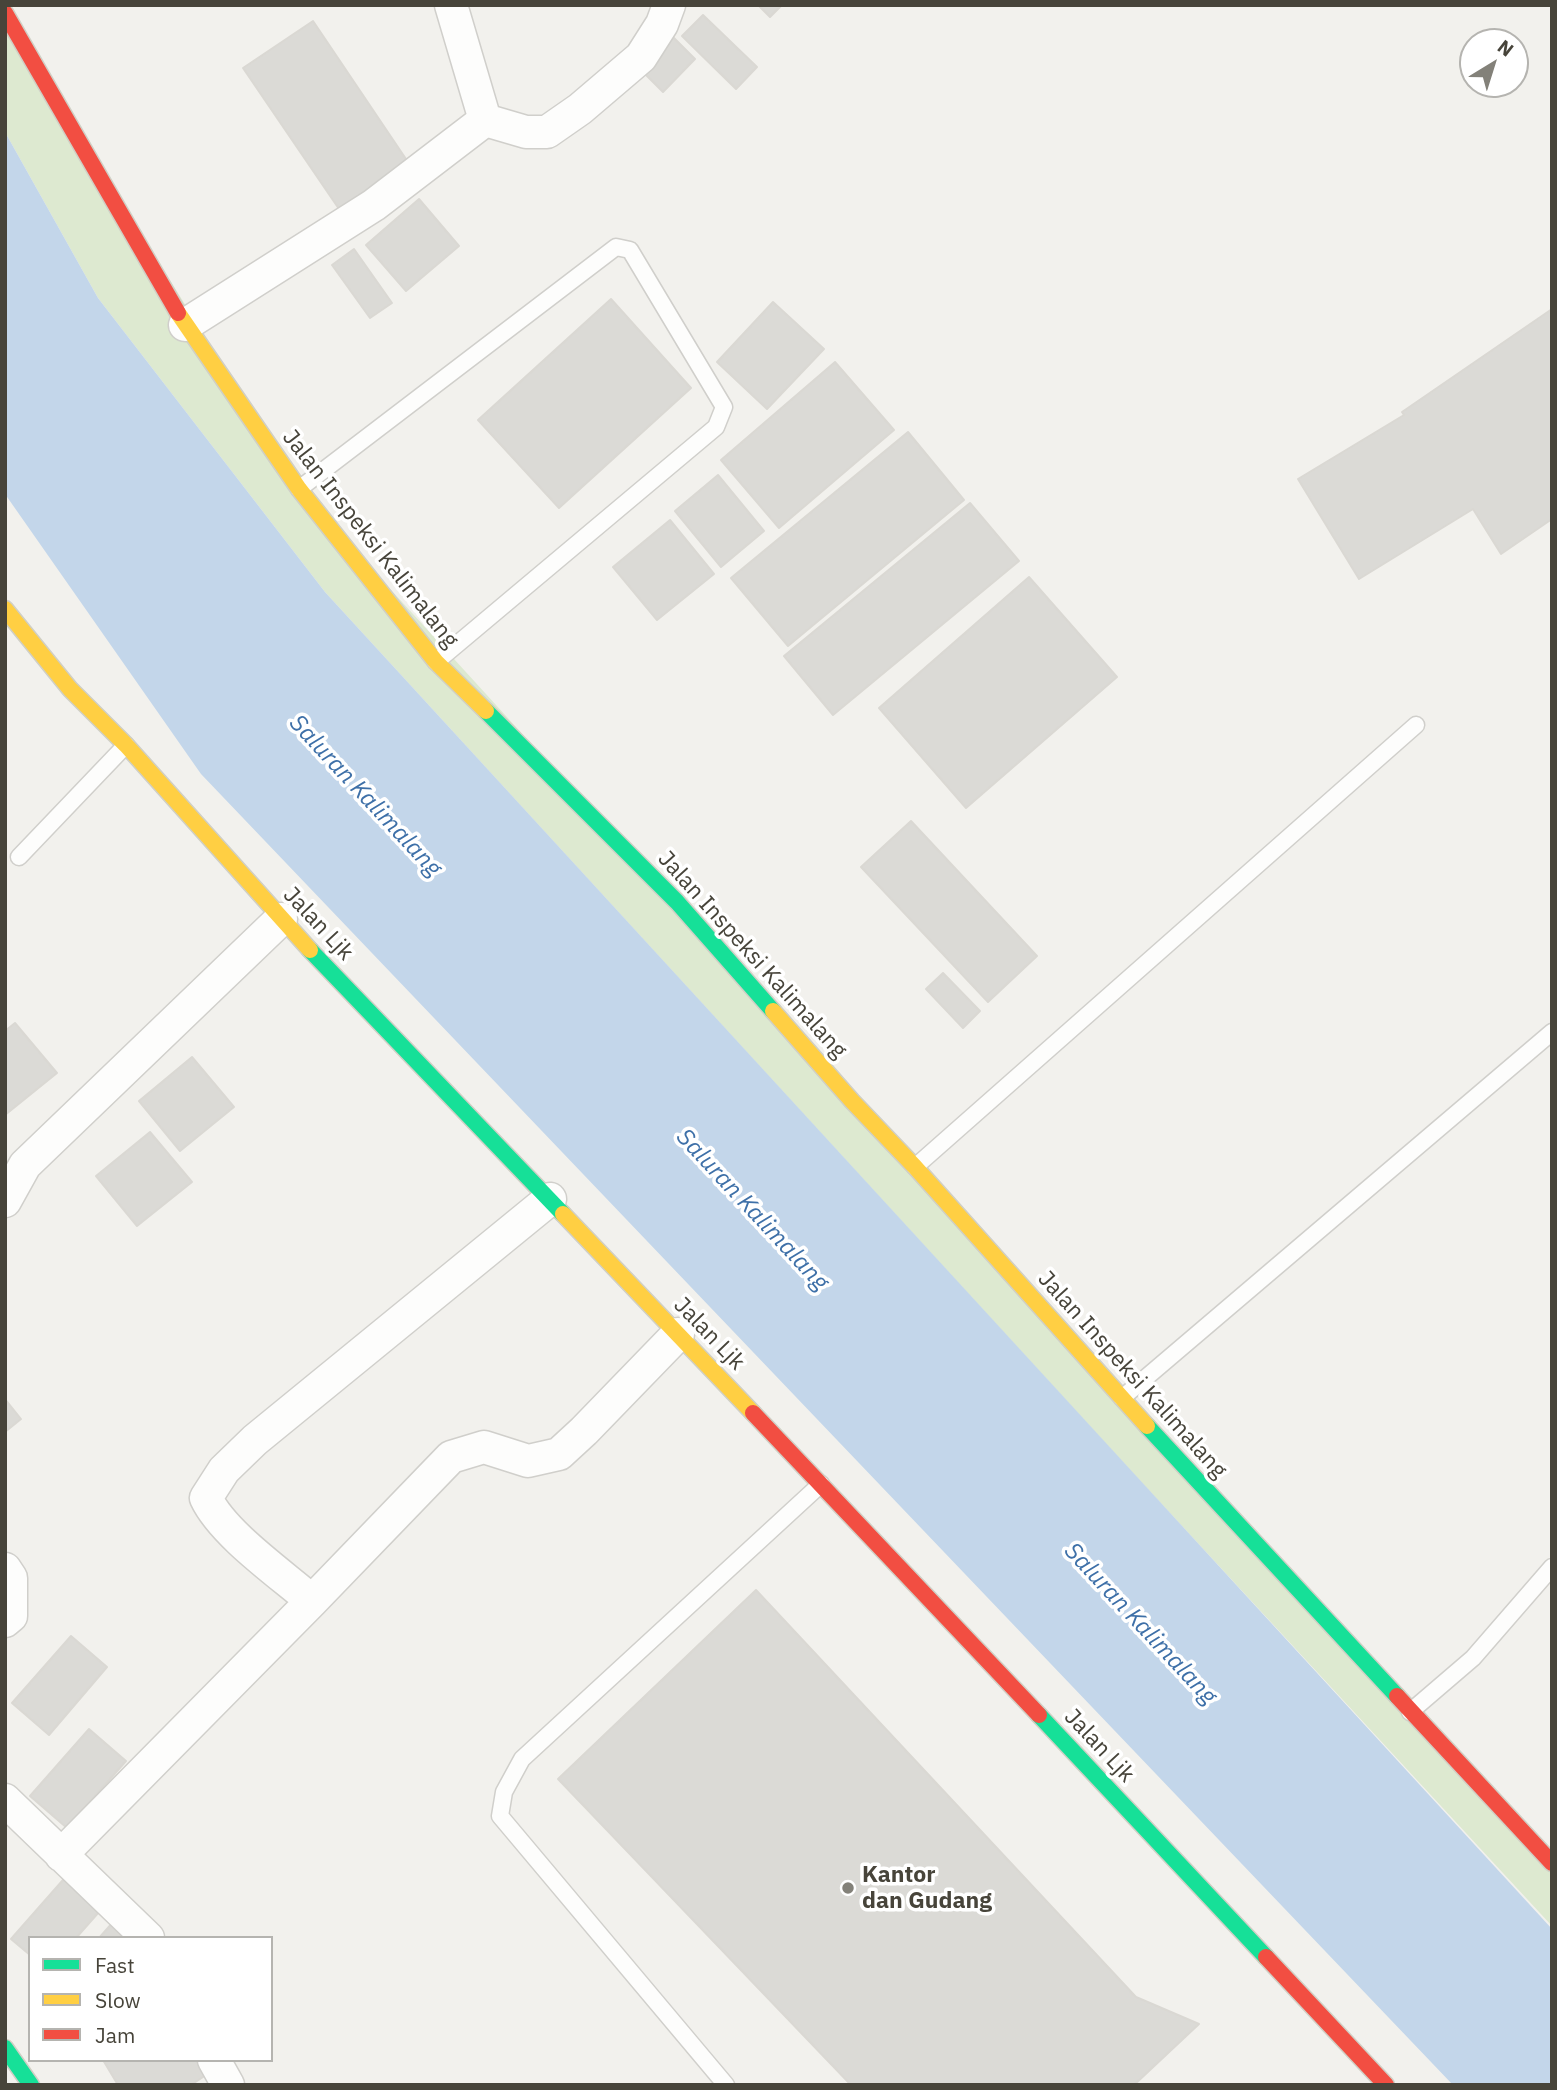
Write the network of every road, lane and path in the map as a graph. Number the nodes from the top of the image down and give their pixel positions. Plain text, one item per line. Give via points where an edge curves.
1 (451, 5) edge
2 (669, 5) edge
3 (5, 13) edge
4 (485, 120) junction
5 (185, 325) junction
6 (299, 489) junction
7 (5, 609) edge
8 (436, 662) junction
9 (1416, 725) dead end
10 (126, 745) junction
11 (19, 857) dead end
12 (281, 919) junction
13 (1552, 1032) edge
14 (915, 1167) junction
15 (550, 1199) junction
16 (5, 1201) edge
17 (678, 1334) junction
18 (1121, 1398) junction
19 (821, 1484) junction
20 (1552, 1567) edge
21 (5, 1569) edge
22 (312, 1601) junction
23 (5, 1620) edge
24 (1409, 1712) junction
25 (5, 1800) edge
26 (61, 1855) junction
27 (1552, 1863) edge
28 (146, 1936) edge
29 (5, 2048) edge
30 (215, 2062) edge
31 (31, 2085) edge
32 (228, 2085) edge
33 (726, 2085) edge
34 (1386, 2085) edge

1 - 4 street
2 - 4 street via 641,57 547,132 526,132
3 - 5 main road, Jalan Inspeksi Kalimalang
4 - 5 street via 374,205
5 - 6 main road, Jalan Inspeksi Kalimalang
6 - 8 main road, Jalan Inspeksi Kalimalang
6 - 8 lane via 616,247 629,250 724,407 716,427
7 - 10 main road, Jalan Ljk via 70,689
8 - 14 main road, Jalan Inspeksi Kalimalang via 677,902
9 - 14 lane
10 - 11 lane
10 - 12 main road, Jalan Ljk
12 - 15 main road, Jalan Ljk
12 - 16 street via 25,1165
13 - 18 lane
14 - 18 main road, Jalan Inspeksi Kalimalang
15 - 17 main road, Jalan Ljk
15 - 22 street via 255,1440 224,1470 206,1498 231,1531
17 - 19 main road, Jalan Ljk
17 - 22 street via 559,1454 528,1461 484,1447 451,1457
18 - 24 main road, Jalan Inspeksi Kalimalang
19 - 33 lane via 522,1759 504,1792 500,1816
19 - 34 main road, Jalan Ljk
20 - 24 lane via 1473,1658
21 - 23 street via 11,1578 11,1616
22 - 26 street
24 - 27 main road, Jalan Inspeksi Kalimalang
25 - 26 street
26 - 28 street
29 - 31 main road
30 - 32 street

